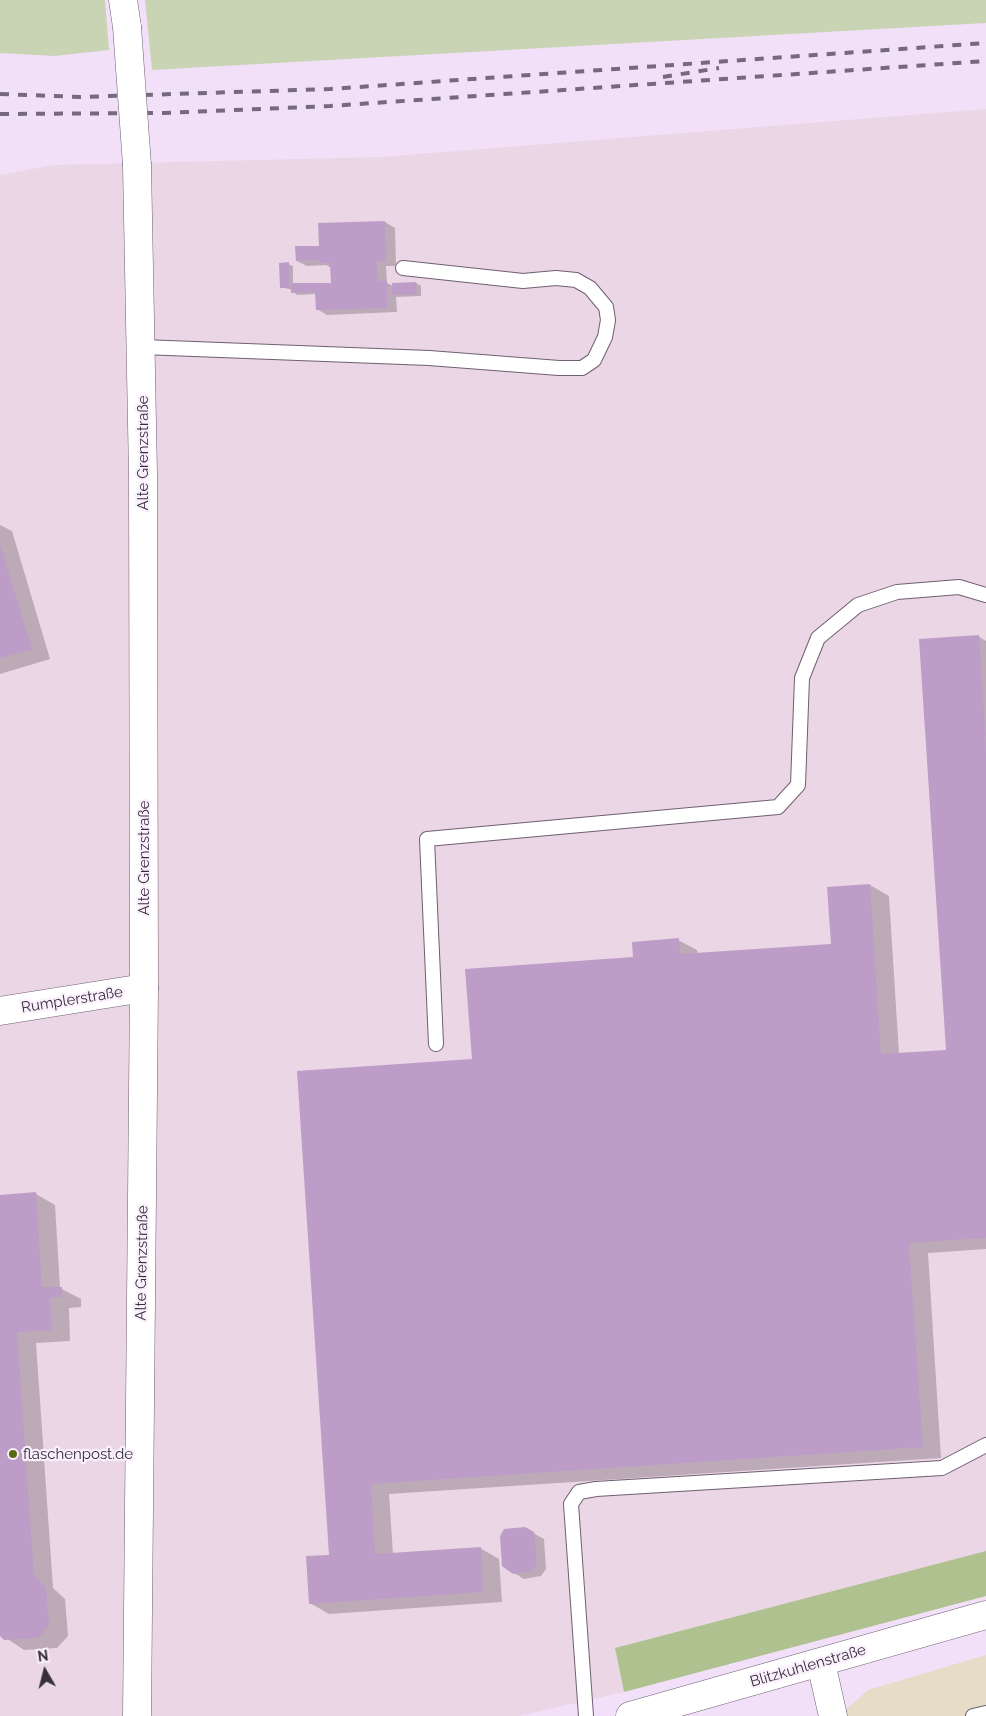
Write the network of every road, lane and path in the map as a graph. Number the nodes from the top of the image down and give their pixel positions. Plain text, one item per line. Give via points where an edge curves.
1 (124, 0) edge
2 (402, 268) dead end
3 (142, 347) junction
4 (986, 596) edge
5 (144, 988) junction
6 (0, 1011) edge
7 (436, 1044) dead end
8 (986, 1445) edge
9 (986, 1615) edge
10 (821, 1663) junction
11 (986, 1713) edge
12 (138, 1716) edge
13 (586, 1716) edge
14 (630, 1716) edge
15 (833, 1716) edge
16 (973, 1716) edge

1 - 3 street, Alte Grenzstraße, bridge via 137,165
2 - 3 lane via 523,281 576,280 590,288 606,307 605,337 594,360 582,368 429,358
3 - 5 street, Alte Grenzstraße
4 - 7 lane via 959,587 897,592 858,605 818,638 802,678 798,785 778,807 426,839
5 - 6 street, Rumplerstraße
5 - 12 street, Alte Grenzstraße
8 - 13 lane via 942,1468 578,1492 571,1504
9 - 10 street, Blitzkuhlenstraße
10 - 14 street, Blitzkuhlenstraße
10 - 15 street
11 - 16 lane

